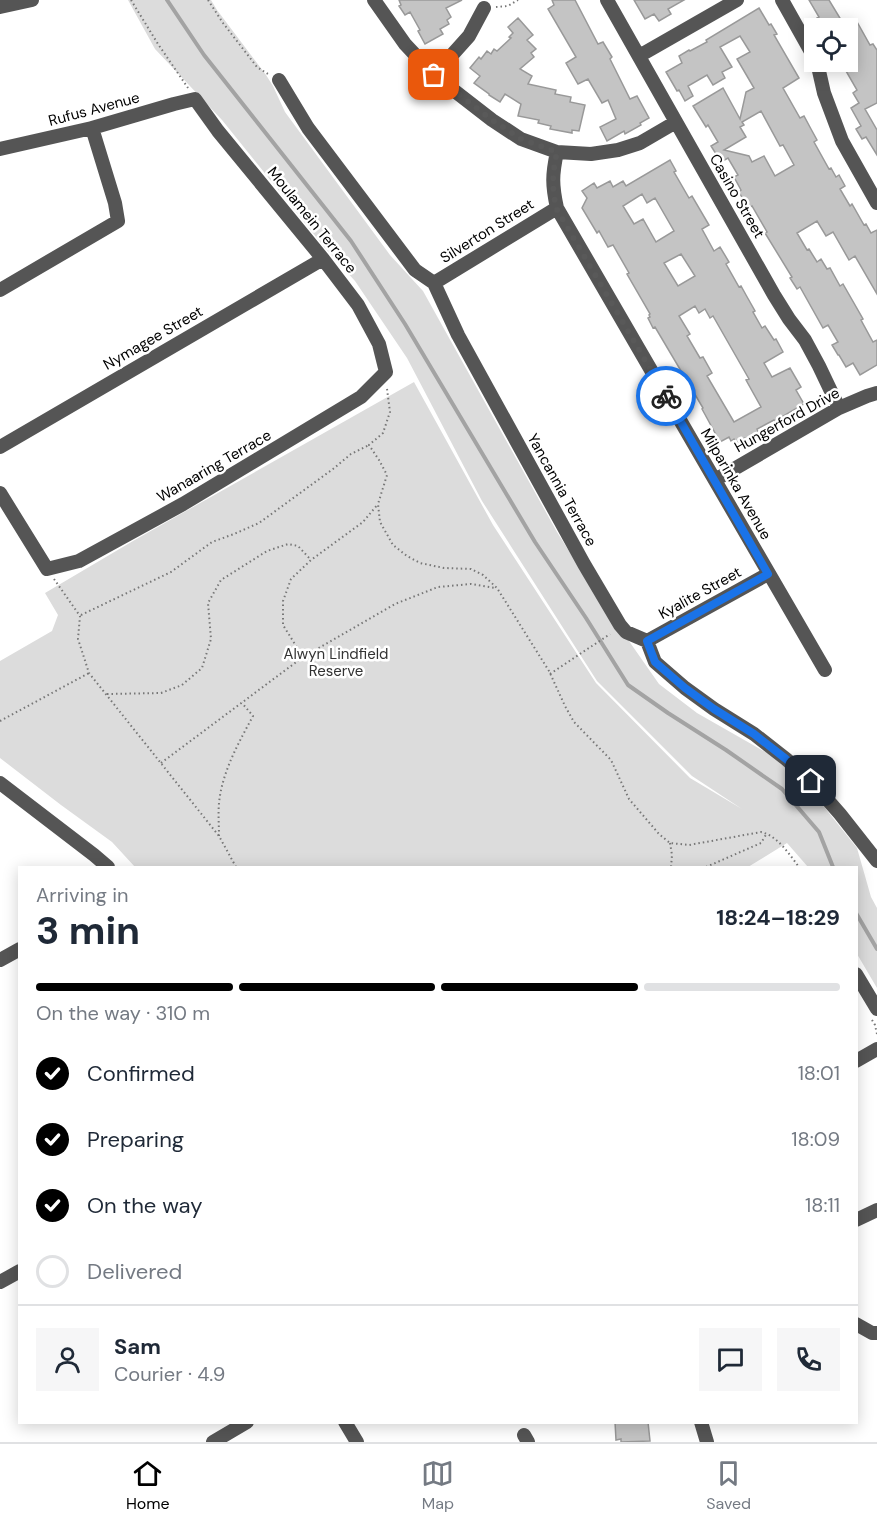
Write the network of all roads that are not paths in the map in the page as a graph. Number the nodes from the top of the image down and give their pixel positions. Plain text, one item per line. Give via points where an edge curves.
1 (32, 0) edge
2 (374, 0) edge
3 (607, 0) edge
4 (737, 0) edge
5 (782, 0) edge
6 (0, 7) edge
7 (484, 8) road end
8 (804, 39) edge
9 (639, 56) junction
10 (819, 72) edge
11 (434, 75) junction
12 (279, 80) road end
13 (195, 99) joint
14 (676, 122) junction
15 (92, 128) junction
16 (0, 149) edge
17 (557, 152) junction
18 (877, 203) edge
19 (556, 208) junction
20 (323, 259) junction
21 (434, 283) junction
22 (0, 290) edge
23 (386, 372) joint
24 (877, 393) edge
25 (839, 408) junction
26 (0, 447) edge
27 (715, 480) junction
28 (0, 493) edge
29 (768, 574) junction
30 (647, 641) junction
31 (825, 670) dead end
32 (0, 783) edge
33 (877, 861) edge
34 (107, 866) edge
35 (18, 950) edge
36 (0, 960) edge
37 (858, 977) edge
38 (877, 1009) edge
39 (877, 1049) edge
40 (858, 1060) edge
41 (877, 1210) edge
42 (858, 1219) edge
43 (18, 1272) edge
44 (0, 1282) edge
45 (858, 1325) edge
46 (874, 1333) edge
47 (244, 1424) edge
48 (346, 1424) edge
49 (702, 1424) edge
50 (213, 1442) edge
51 (357, 1442) edge
52 (706, 1442) edge

1 - 6 street
2 - 11 street via 405,44
3 - 9 street, Casino Street
4 - 9 street
5 - 8 street
7 - 11 street via 469,36
9 - 14 street, Casino Street
10 - 18 street via 842,141
11 - 17 street via 521,139
12 - 21 street, Yancannia Terrace via 308,128 415,270
13 - 15 street, Rufus Avenue
13 - 20 street, Moulamein Terrace
14 - 17 street via 640,143 618,150 591,154
14 - 25 street, Casino Street via 774,295 805,340
15 - 16 street, Rufus Avenue
15 - 22 street via 118,221
17 - 19 street, Milparinka Avenue via 552,188
19 - 21 street, Silverton Street
19 - 27 street, Milparinka Avenue
20 - 23 street, Moulamein Terrace via 358,305 380,344
20 - 26 street, Nymagee Street
21 - 30 street, Yancannia Terrace via 458,335 620,625
23 - 28 street, Wanaaring Terrace via 362,398 79,561 47,568
24 - 25 street, Hungerford Drive
25 - 27 street, Hungerford Drive
27 - 29 street, Milparinka Avenue
29 - 30 street, Kyalite Street
29 - 31 street, Milparinka Avenue
30 - 33 street via 655,662 685,688 754,734 811,781
32 - 34 street
35 - 36 street
37 - 38 street
39 - 40 street
41 - 42 street
43 - 44 street
45 - 46 street
47 - 50 street
48 - 51 street
49 - 52 street

